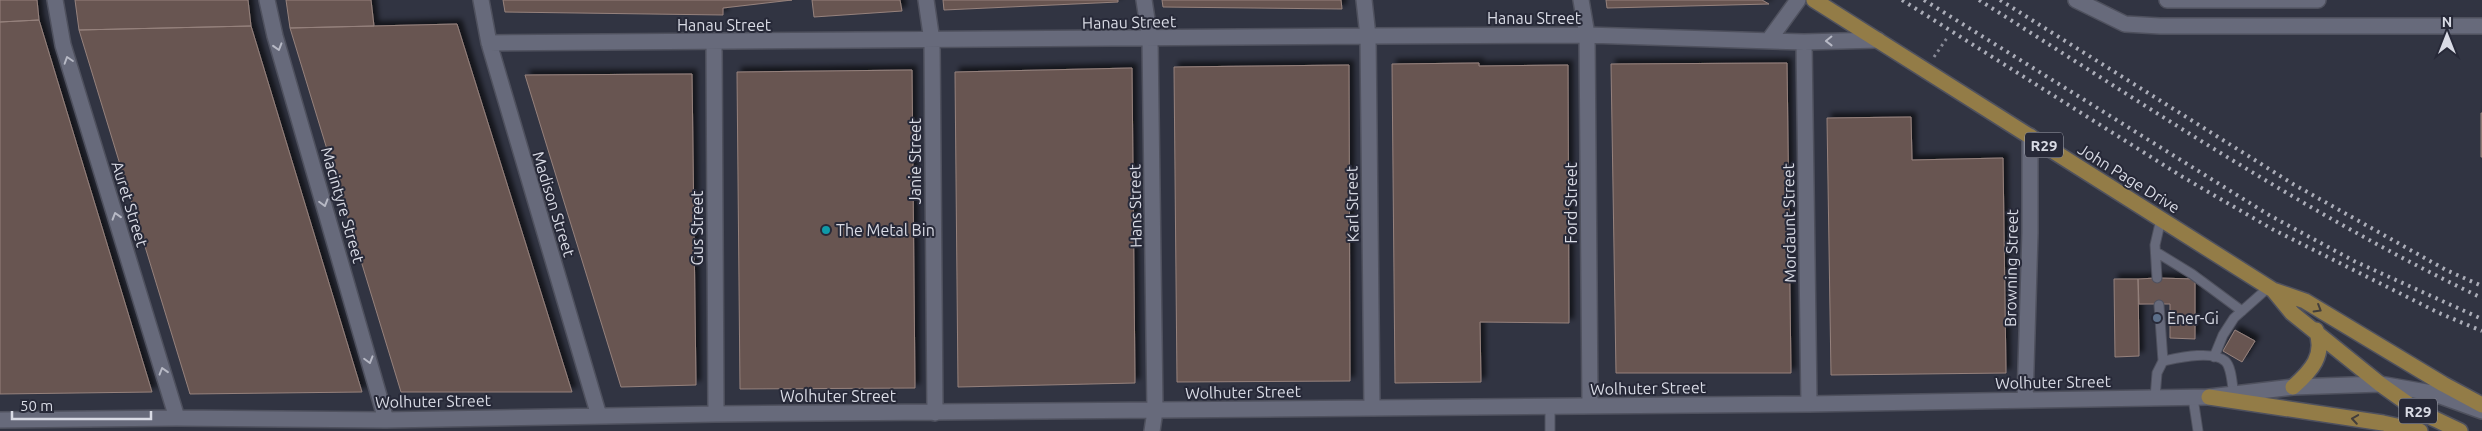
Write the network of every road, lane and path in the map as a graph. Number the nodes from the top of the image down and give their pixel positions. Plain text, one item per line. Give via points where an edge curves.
1 (55, 0) edge
2 (267, 0) edge
3 (481, 0) edge
4 (926, 0) edge
5 (1144, 0) edge
6 (1364, 0) edge
7 (1581, 0) edge
8 (1798, 0) edge
9 (1814, 0) edge
10 (2076, 0) edge
11 (2167, 0) edge
12 (2318, 0) edge
13 (2482, 26) edge
14 (1588, 35) junction
15 (1368, 36) junction
16 (1947, 38) dead end
17 (1150, 39) junction
18 (1769, 40) junction
19 (1878, 40) junction
20 (932, 41) junction
21 (714, 42) junction
22 (1804, 42) junction
23 (489, 43) junction
24 (1942, 45) dead end
25 (2030, 136) junction
26 (2161, 219) junction
27 (2156, 252) junction
28 (2157, 278) dead end
29 (2271, 288) junction
30 (2159, 304) dead end
31 (2242, 311) junction
32 (2316, 330) junction
33 (2214, 356) junction
34 (2163, 361) junction
35 (2380, 384) junction
36 (2293, 387) junction
37 (2234, 395) junction
38 (2155, 398) junction
39 (2193, 398) junction
40 (2209, 398) junction
41 (2025, 400) junction
42 (1810, 404) junction
43 (2482, 405) edge
44 (1550, 406) junction
45 (1590, 406) junction
46 (1372, 408) junction
47 (1155, 411) junction
48 (2482, 411) edge
49 (935, 412) junction
50 (716, 414) junction
51 (599, 416) junction
52 (177, 418) junction
53 (0, 420) edge
54 (386, 420) junction
55 (1152, 431) edge
56 (1550, 431) edge
57 (2198, 431) edge
58 (2420, 431) edge
59 (2460, 431) edge

52 -> 1 street, Auret Street via 63,45
2 -> 54 street, Macintyre Street via 274,36
3 - 23 street, Madison Street
4 - 20 street, Janie Street
5 - 17 street, Hans Street
6 - 15 street, Karl Street
7 - 14 street, Ford Street
8 - 18 street
9 - 19 main road, John Page Drive / R29
10 - 13 street via 2125,24
11 - 12 street
14 - 15 street, Hanau Street
14 - 18 street, Hanau Street
14 - 45 street, Ford Street
15 - 17 street, Hanau Street
15 - 46 street, Karl Street
16 - 24 path
17 - 20 street, Hanau Street
17 - 47 street, Hans Street
18 - 22 street, Hanau Street
19 -> 22 street, Hanau Street
19 - 25 main road, John Page Drive / R29
20 - 21 street, Hanau Street
20 - 49 street, Janie Street
21 - 23 street, Hanau Street
21 - 50 street, Gus Street
22 - 42 street, Mordaunt Street
23 - 51 street, Madison Street
25 - 26 main road, John Page Drive / R29
25 - 41 street, Browning Street
26 - 27 lane via 2156,233
26 - 29 main road, John Page Drive / R29
27 - 28 lane
27 - 31 lane
29 - 31 lane
29 - 32 main road, John Page Drive / R29 via 2292,312
29 -> 43 main road, John Page Drive / R29 via 2305,301
30 - 34 lane
31 - 33 lane via 2223,335
32 - 35 main road, John Page Drive / R29
32 - 36 main road via 2320,339 2318,358 2306,376
33 - 34 lane
33 - 37 lane via 2225,361 2229,368
34 - 38 lane via 2157,372
35 - 36 street, Wolhuter Street
35 - 48 street, Wolhuter Street via 2432,394
35 - 59 main road, R29 via 2418,411
36 - 37 street, Wolhuter Street
37 - 40 street, Wolhuter Street
38 - 39 street, Wolhuter Street
38 - 41 street, Wolhuter Street
39 - 40 street, Wolhuter Street
39 - 57 lane
58 -> 40 main road via 2317,412
41 - 42 street, Wolhuter Street
42 - 45 street, Wolhuter Street
44 - 45 street, Wolhuter Street
44 - 46 street, Wolhuter Street
44 - 56 lane
46 - 47 street, Wolhuter Street
47 - 49 street, Wolhuter Street
47 - 55 street, Hans Street
49 - 50 street, Wolhuter Street
50 - 51 street, Wolhuter Street
51 - 54 street, Wolhuter Street
52 - 53 street, Wolhuter Street
52 - 54 street, Wolhuter Street

